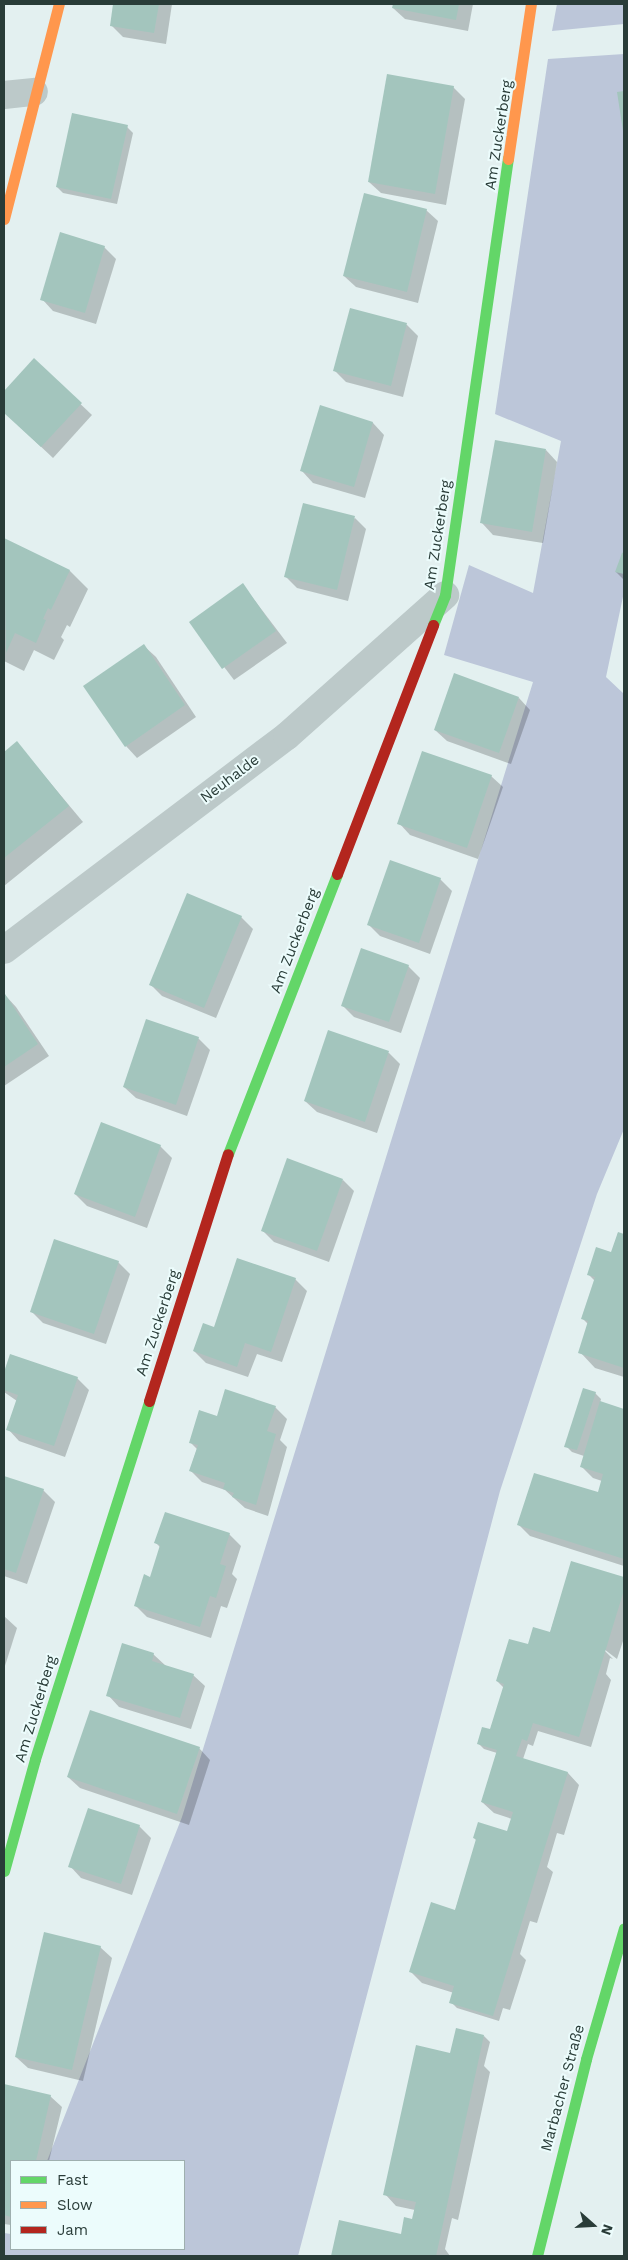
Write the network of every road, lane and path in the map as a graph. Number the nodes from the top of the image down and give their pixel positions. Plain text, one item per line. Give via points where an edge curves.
1 (59, 4) edge
2 (531, 4) edge
3 (34, 92) junction
4 (4, 95) edge
5 (4, 219) edge
6 (445, 595) junction
7 (4, 950) edge
8 (4, 1871) edge
9 (624, 1928) edge
10 (537, 2256) edge

1 - 3 street
2 - 6 street, Am Zuckerberg
3 - 4 street
3 - 5 street
6 - 7 street, Neuhalde via 287,736
6 - 8 street, Am Zuckerberg via 226,1160 35,1759
9 - 10 street, Marbacher Straße via 584,2068

